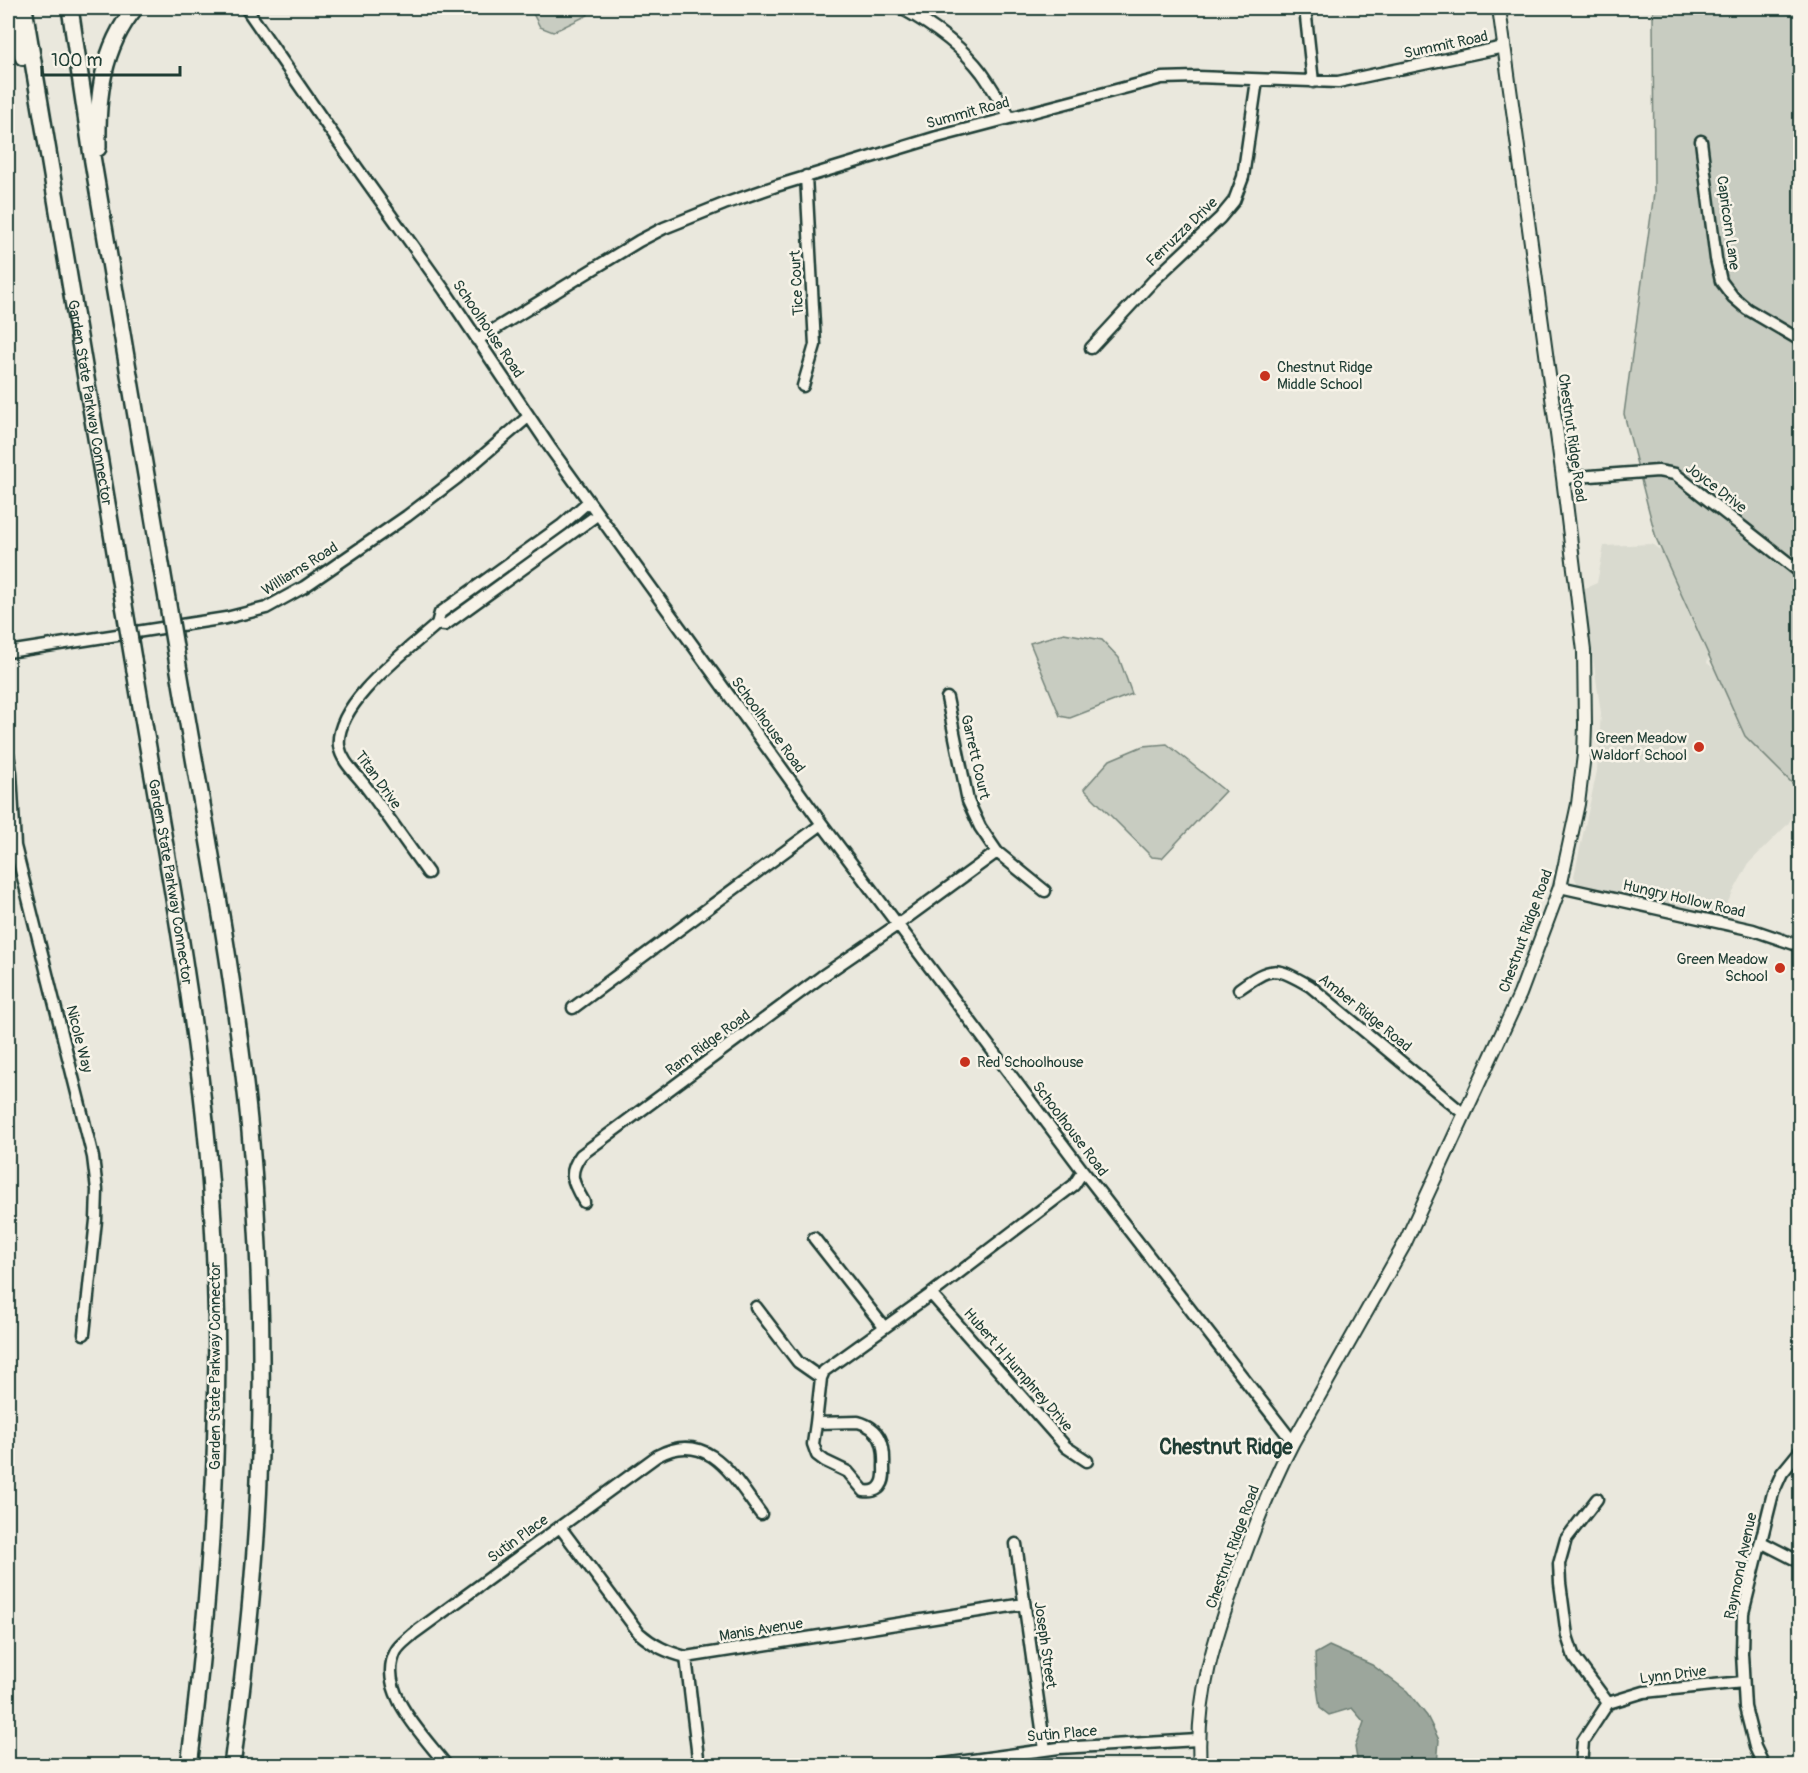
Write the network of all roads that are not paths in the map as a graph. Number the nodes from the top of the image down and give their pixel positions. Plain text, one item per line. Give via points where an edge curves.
1 (9, 8) edge
2 (24, 8) edge
3 (70, 8) edge
4 (135, 8) edge
5 (246, 8) edge
6 (901, 8) edge
7 (1305, 8) edge
8 (1499, 8) edge
9 (1504, 47) junction
10 (1257, 80) junction
11 (1313, 82) junction
12 (1010, 117) junction
13 (1701, 141) dead end
14 (48, 156) junction
15 (806, 176) junction
16 (99, 202) junction
17 (477, 340) junction
18 (1800, 340) edge
19 (1091, 348) dead end
20 (803, 386) dead end
21 (528, 417) junction
22 (1563, 478) junction
23 (588, 502) junction
24 (597, 515) junction
25 (1800, 572) edge
26 (437, 624) junction
27 (8, 652) edge
28 (947, 698) dead end
29 (8, 754) edge
30 (822, 824) junction
31 (997, 852) junction
32 (428, 873) dead end
33 (1560, 887) junction
34 (1045, 891) dead end
35 (897, 925) junction
36 (1800, 946) edge
37 (1239, 989) dead end
38 (573, 1008) dead end
39 (1464, 1114) junction
40 (1083, 1171) junction
41 (584, 1202) dead end
42 (814, 1238) dead end
43 (931, 1294) junction
44 (756, 1307) dead end
45 (884, 1327) junction
46 (84, 1334) dead end
47 (821, 1378) junction
48 (816, 1423) junction
49 (1293, 1442) junction
50 (1800, 1451) edge
51 (1087, 1461) dead end
52 (1597, 1499) dead end
53 (761, 1514) dead end
54 (560, 1527) junction
55 (1761, 1542) junction
56 (1016, 1544) dead end
57 (1800, 1562) edge
58 (1024, 1604) junction
59 (686, 1657) junction
60 (1743, 1682) junction
61 (1608, 1702) junction
62 (1198, 1740) junction
63 (1045, 1750) junction
64 (189, 1766) edge
65 (232, 1766) edge
66 (447, 1766) edge
67 (699, 1766) edge
68 (928, 1766) edge
69 (1200, 1766) edge
70 (1581, 1766) edge
71 (1764, 1766) edge

1 - 14 highway
2 - 14 highway, Garden State Parkway Connector
3 - 16 highway
4 - 16 highway via 112,47 102,78 98,116
5 - 17 street, Schoolhouse Road
6 - 12 street via 939,31 967,56
7 - 11 street
8 - 9 main road, Chestnut Ridge Road
9 - 11 street, Summit Road via 1353,80
9 - 22 main road, Chestnut Ridge Road
10 - 11 street, Summit Road
10 - 12 street, Summit Road via 1162,78
10 - 19 street, Ferruzza Drive via 1243,177 1234,201
12 - 15 street, Summit Road
13 - 18 street, Capricorn Lane via 1721,280 1748,309
14 - 64 highway, Garden State Parkway Connector, bridge via 193,1020 205,1120 218,1355 215,1490 206,1624
15 - 17 street, Summit Road via 664,228
15 - 20 street, Tice Court via 815,345
16 - 65 highway, bridge via 228,962 252,1152 261,1398 256,1533
17 - 21 street, Schoolhouse Road
21 - 23 street, Schoolhouse Road
21 - 27 street, Williams Road via 407,516 304,587 266,608 226,618
22 - 25 street, Joyce Drive via 1658,471 1675,474
22 - 33 main road, Chestnut Ridge Road via 1584,651 1586,701 1578,804
23 - 24 street, Schoolhouse Road
23 - 26 street, Titan Drive via 440,613
24 - 26 street, Titan Drive via 445,625
24 - 30 street, Schoolhouse Road
26 - 32 street, Titan Drive via 359,695 341,727 339,744 343,759
28 - 31 street, Garrett Court via 968,801
29 - 46 street, Nicole Way via 15,846 93,1157 96,1220
30 - 35 street, Schoolhouse Road
30 - 38 street
31 - 34 street, Garrett Court
31 - 35 street
33 - 36 street, Hungry Hollow Road via 1753,930
33 - 39 main road, Chestnut Ridge Road via 1520,994
35 - 40 street, Schoolhouse Road
35 - 41 street, Ram Ridge Road via 581,1155 572,1174
37 - 39 street, Amber Ridge Road via 1260,974 1275,970 1292,975
39 - 49 main road, Chestnut Ridge Road via 1404,1245
40 - 43 street via 1074,1185
40 - 49 street, Schoolhouse Road
42 - 45 street
43 - 45 street
43 - 51 street, Hubert H Humphrey Drive via 1066,1448
44 - 47 street via 798,1362
45 - 47 street via 824,1371
47 - 48 street
48 - 48 street via 813,1444 817,1455 848,1472 864,1491 879,1488 883,1482 885,1449 876,1431 858,1422
49 - 62 main road, Chestnut Ridge Road via 1252,1532 1213,1644
50 - 55 street, Raymond Avenue via 1773,1492
52 - 61 street via 1566,1539 1559,1564 1560,1583 1574,1657
53 - 54 street, Sutin Place via 712,1454 680,1448 657,1456
54 - 59 street, Manis Avenue via 639,1633 652,1644
54 - 66 street, Sutin Place via 397,1649 391,1666 399,1704
55 - 57 street
55 - 60 street, Raymond Avenue via 1743,1613
56 - 58 street, Joseph Street
58 - 59 street, Manis Avenue
58 - 63 street, Joseph Street
59 - 67 street
60 - 61 street, Lynn Drive via 1644,1692
60 - 71 street, Raymond Avenue via 1755,1747
61 - 70 street via 1583,1741
62 - 63 street, Sutin Place
62 - 69 main road, Chestnut Ridge Road
63 - 68 street, Sutin Place

